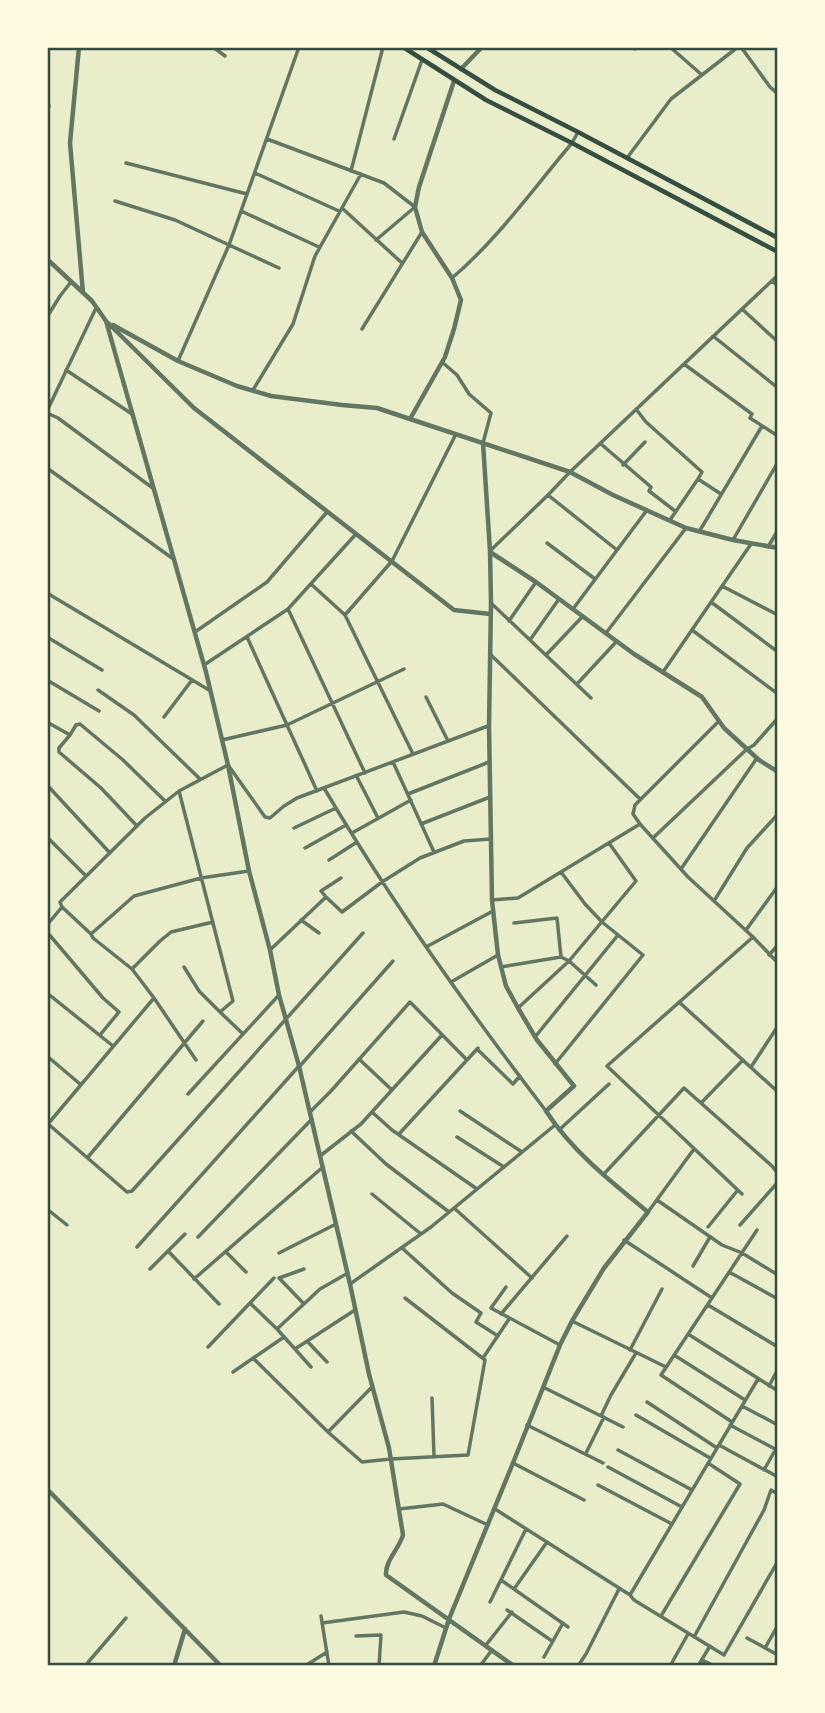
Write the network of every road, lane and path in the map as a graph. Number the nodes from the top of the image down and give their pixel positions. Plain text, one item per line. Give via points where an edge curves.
1 (79, 47) edge
2 (213, 47) edge
3 (299, 47) edge
4 (383, 47) edge
5 (402, 47) edge
6 (426, 47) edge
7 (482, 47) edge
8 (670, 47) edge
9 (727, 47) edge
10 (739, 47) edge
11 (732, 52) junction
12 (225, 56) dead end
13 (422, 60) junction
14 (461, 70) junction
15 (702, 75) junction
16 (454, 81) junction
17 (778, 94) edge
18 (47, 100) edge
19 (49, 106) dead end
20 (578, 132) junction
21 (267, 139) junction
22 (394, 139) dead end
23 (572, 143) junction
24 (627, 158) junction
25 (126, 163) dead end
26 (351, 171) junction
27 (255, 173) junction
28 (361, 174) junction
29 (247, 194) junction
30 (115, 201) dead end
31 (415, 207) junction
32 (341, 209) junction
33 (241, 211) junction
34 (422, 232) junction
35 (778, 238) edge
36 (376, 240) junction
37 (229, 245) junction
38 (319, 247) junction
39 (778, 253) edge
40 (47, 259) edge
41 (403, 264) junction
42 (279, 268) dead end
43 (778, 275) edge
44 (452, 278) junction
45 (772, 281) junction
46 (71, 282) junction
47 (778, 286) edge
48 (83, 293) junction
49 (96, 308) junction
50 (742, 309) junction
51 (47, 317) edge
52 (106, 321) junction
53 (362, 329) dead end
54 (713, 336) junction
55 (778, 342) edge
56 (178, 361) junction
57 (442, 362) junction
58 (684, 364) junction
59 (66, 370) junction
60 (778, 388) edge
61 (253, 390) junction
62 (636, 410) junction
63 (47, 412) edge
64 (133, 415) junction
65 (410, 419) junction
66 (761, 426) junction
67 (456, 433) junction
68 (778, 436) edge
69 (645, 442) dead end
70 (483, 443) junction
71 (601, 444) junction
72 (778, 461) edge
73 (624, 465) junction
74 (47, 468) edge
75 (570, 472) junction
76 (698, 479) junction
77 (154, 489) junction
78 (721, 494) junction
79 (548, 495) junction
80 (647, 510) junction
81 (327, 511) junction
82 (675, 511) junction
83 (669, 522) junction
84 (686, 528) junction
85 (778, 530) edge
86 (699, 532) junction
87 (356, 534) junction
88 (733, 540) junction
89 (547, 542) dead end
90 (751, 544) junction
91 (768, 547) junction
92 (778, 548) edge
93 (617, 550) junction
94 (489, 551) junction
95 (174, 559) junction
96 (392, 561) junction
97 (595, 580) junction
98 (536, 582) junction
99 (311, 584) junction
100 (722, 586) junction
101 (47, 593) edge
102 (559, 599) junction
103 (711, 602) junction
104 (491, 603) junction
105 (288, 609) junction
106 (573, 609) junction
107 (490, 614) junction
108 (345, 615) junction
109 (778, 615) edge
110 (583, 616) junction
111 (509, 621) junction
112 (692, 630) junction
113 (195, 632) junction
114 (606, 633) junction
115 (47, 637) edge
116 (247, 637) junction
117 (530, 640) junction
118 (617, 641) junction
119 (778, 652) edge
120 (491, 655) junction
121 (546, 655) junction
122 (204, 665) junction
123 (102, 670) dead end
124 (404, 670) dead end
125 (663, 672) junction
126 (47, 680) edge
127 (192, 680) junction
128 (378, 682) junction
129 (577, 684) junction
130 (98, 691) dead end
131 (211, 691) junction
132 (778, 694) edge
133 (426, 697) dead end
134 (591, 698) dead end
135 (333, 704) junction
136 (99, 711) dead end
137 (164, 717) dead end
138 (778, 718) edge
139 (719, 720) junction
140 (47, 722) edge
141 (287, 725) junction
142 (489, 726) junction
143 (70, 735) junction
144 (222, 740) junction
145 (448, 741) junction
146 (747, 749) junction
147 (414, 754) junction
148 (757, 758) junction
149 (393, 762) junction
150 (489, 762) junction
151 (228, 765) junction
152 (778, 772) edge
153 (365, 773) junction
154 (356, 776) junction
155 (200, 779) junction
156 (47, 785) edge
157 (324, 788) junction
158 (179, 791) junction
159 (317, 791) junction
160 (408, 794) junction
161 (490, 797) junction
162 (411, 800) junction
163 (640, 800) junction
164 (165, 802) junction
165 (336, 808) junction
166 (778, 814) edge
167 (378, 818) junction
168 (421, 824) junction
169 (640, 824) junction
170 (346, 825) junction
171 (137, 826) junction
172 (294, 828) dead end
173 (352, 833) junction
174 (47, 837) edge
175 (653, 838) junction
176 (491, 839) junction
177 (357, 842) junction
178 (609, 843) junction
179 (305, 848) dead end
180 (434, 852) junction
181 (110, 853) junction
182 (329, 860) dead end
183 (681, 869) junction
184 (249, 871) junction
185 (561, 872) junction
186 (86, 876) junction
187 (201, 878) junction
188 (341, 878) dead end
189 (382, 882) junction
190 (778, 886) edge
191 (326, 897) junction
192 (492, 900) junction
193 (714, 901) junction
194 (62, 907) junction
195 (493, 912) junction
196 (301, 920) junction
197 (213, 922) junction
198 (602, 922) junction
199 (514, 923) dead end
200 (47, 925) edge
201 (746, 930) junction
202 (47, 932) edge
203 (319, 933) dead end
204 (363, 933) dead end
205 (92, 934) junction
206 (618, 935) junction
207 (753, 937) junction
208 (778, 945) edge
209 (426, 947) junction
210 (270, 950) junction
211 (498, 955) junction
212 (769, 955) junction
213 (561, 957) junction
214 (393, 961) dead end
215 (569, 961) junction
216 (778, 963) edge
217 (184, 967) dead end
218 (501, 967) junction
219 (132, 969) junction
220 (585, 975) junction
221 (451, 982) junction
222 (596, 985) dead end
223 (47, 993) edge
224 (279, 995) junction
225 (154, 998) junction
226 (679, 1002) junction
227 (518, 1008) junction
228 (220, 1012) junction
229 (203, 1021) dead end
230 (286, 1021) junction
231 (778, 1026) edge
232 (243, 1034) junction
233 (100, 1035) junction
234 (442, 1035) junction
235 (535, 1037) junction
236 (184, 1043) junction
237 (113, 1046) junction
238 (47, 1056) edge
239 (359, 1059) junction
240 (196, 1060) dead end
241 (467, 1060) junction
242 (743, 1060) junction
243 (555, 1064) junction
244 (299, 1066) junction
245 (751, 1067) junction
246 (520, 1076) junction
247 (609, 1084) dead end
248 (81, 1085) junction
249 (392, 1090) junction
250 (778, 1092) edge
251 (188, 1094) dead end
252 (701, 1103) junction
253 (460, 1111) dead end
254 (545, 1111) junction
255 (310, 1112) junction
256 (372, 1112) junction
257 (659, 1115) junction
258 (312, 1119) junction
259 (48, 1124) edge
260 (555, 1125) junction
261 (559, 1130) junction
262 (351, 1131) junction
263 (399, 1135) junction
264 (457, 1137) dead end
265 (695, 1149) junction
266 (522, 1152) junction
267 (320, 1156) junction
268 (88, 1157) junction
269 (323, 1167) junction
270 (503, 1167) junction
271 (778, 1174) edge
272 (603, 1175) junction
273 (778, 1182) edge
274 (477, 1189) junction
275 (372, 1194) dead end
276 (657, 1200) junction
277 (47, 1209) edge
278 (452, 1210) junction
279 (648, 1212) junction
280 (336, 1224) junction
281 (67, 1225) dead end
282 (740, 1225) dead end
283 (708, 1227) dead end
284 (757, 1230) dead end
285 (185, 1234) dead end
286 (421, 1234) junction
287 (567, 1236) dead end
288 (198, 1237) dead end
289 (710, 1237) junction
290 (624, 1240) junction
291 (136, 1247) dead end
292 (402, 1248) junction
293 (168, 1251) junction
294 (226, 1252) junction
295 (279, 1253) dead end
296 (742, 1253) junction
297 (693, 1266) dead end
298 (150, 1269) dead end
299 (304, 1269) dead end
300 (246, 1272) dead end
301 (729, 1272) junction
302 (348, 1273) junction
303 (778, 1275) edge
304 (274, 1278) dead end
305 (532, 1278) junction
306 (194, 1279) junction
307 (350, 1284) junction
308 (506, 1287) dead end
309 (662, 1289) dead end
310 (712, 1297) junction
311 (777, 1297) edge
312 (405, 1298) dead end
313 (250, 1303) junction
314 (219, 1304) dead end
315 (304, 1304) junction
316 (708, 1305) junction
317 (356, 1310) junction
318 (501, 1314) junction
319 (509, 1318) junction
320 (572, 1321) junction
321 (277, 1329) junction
322 (688, 1334) junction
323 (284, 1336) junction
324 (498, 1336) junction
325 (307, 1341) junction
326 (560, 1345) junction
327 (208, 1347) dead end
328 (778, 1347) edge
329 (295, 1349) junction
330 (630, 1349) junction
331 (636, 1353) junction
332 (674, 1355) junction
333 (253, 1358) junction
334 (482, 1358) junction
335 (327, 1362) dead end
336 (312, 1367) dead end
337 (666, 1367) junction
338 (778, 1369) edge
339 (233, 1372) dead end
340 (758, 1379) junction
341 (769, 1386) junction
342 (543, 1387) junction
343 (372, 1388) junction
344 (778, 1391) edge
345 (432, 1398) dead end
346 (745, 1400) junction
347 (646, 1402) dead end
348 (742, 1406) junction
349 (636, 1415) dead end
350 (602, 1417) junction
351 (731, 1423) junction
352 (778, 1424) edge
353 (527, 1425) junction
354 (623, 1427) dead end
355 (328, 1432) junction
356 (718, 1446) junction
357 (776, 1447) edge
358 (618, 1450) dead end
359 (585, 1454) junction
360 (434, 1457) junction
361 (391, 1458) junction
362 (710, 1460) junction
363 (513, 1463) junction
364 (603, 1463) dead end
365 (608, 1468) dead end
366 (764, 1470) junction
367 (778, 1478) edge
368 (598, 1485) dead end
369 (47, 1489) edge
370 (692, 1490) junction
371 (778, 1494) edge
372 (584, 1500) dead end
373 (682, 1507) junction
374 (399, 1509) junction
375 (495, 1509) junction
376 (672, 1524) junction
377 (488, 1525) junction
378 (526, 1529) junction
379 (547, 1542) junction
380 (778, 1561) edge
381 (501, 1580) junction
382 (619, 1588) junction
383 (514, 1589) junction
384 (630, 1595) junction
385 (490, 1602) dead end
386 (507, 1610) dead end
387 (512, 1612) junction
388 (321, 1616) dead end
389 (661, 1616) junction
390 (125, 1618) dead end
391 (449, 1619) junction
392 (322, 1623) junction
393 (563, 1623) junction
394 (778, 1625) edge
395 (568, 1626) dead end
396 (446, 1628) junction
397 (185, 1629) junction
398 (689, 1633) junction
399 (356, 1636) dead end
400 (694, 1637) junction
401 (747, 1638) dead end
402 (552, 1641) junction
403 (486, 1645) junction
404 (710, 1646) junction
405 (765, 1648) junction
406 (492, 1650) junction
407 (327, 1652) junction
408 (778, 1655) edge
409 (544, 1657) dead end
410 (702, 1660) junction
411 (85, 1666) edge
412 (174, 1666) edge
413 (221, 1666) edge
414 (305, 1666) edge
415 (329, 1666) edge
416 (379, 1666) edge
417 (435, 1666) edge
418 (480, 1666) edge
419 (514, 1666) edge
420 (578, 1666) edge
421 (670, 1666) edge
422 (698, 1666) edge
423 (715, 1666) edge

1 - 48 street via 70,143
2 - 12 street
3 - 21 street
4 - 26 street
5 - 13 main road
6 - 14 main road
7 - 14 street
8 - 15 street
9 - 11 street
10 - 11 street
10 - 17 street
11 - 15 street
13 - 16 main road
13 - 22 street
14 - 20 main road
15 - 24 street via 671,99
16 - 23 main road
16 - 31 street
18 - 19 street
20 - 23 street
20 - 24 main road
21 - 26 street
21 - 27 street
23 - 39 main road
23 - 44 street
24 - 35 main road
25 - 29 street
26 - 28 street
27 - 29 street
27 - 32 street
28 - 31 street via 384,183
28 - 32 street
29 - 33 street
30 - 37 street via 175,220
31 - 34 street
31 - 36 street
32 - 36 street
32 - 38 street
33 - 37 street
33 - 38 street
34 - 41 street
34 - 44 street
36 - 41 street
37 - 42 street
37 - 56 street
38 - 61 street via 293,324
40 - 46 street
41 - 53 street
43 - 45 street
44 - 57 street via 461,300
45 - 47 street
45 - 50 street
46 - 48 street
46 - 51 street
48 - 49 street
49 - 52 street
49 - 59 street
50 - 54 street
50 - 55 street
52 - 56 street
52 - 64 street
52 - 81 street via 194,408
54 - 58 street
54 - 60 street
56 - 61 street
57 - 65 street
57 - 70 street via 491,413
58 - 62 street
58 - 66 street via 752,414 750,418
59 - 63 street
59 - 64 street
61 - 65 street via 377,408
62 - 71 street
62 - 76 street via 702,472
63 - 77 street
64 - 77 street
65 - 67 street
66 - 68 street
66 - 78 street
67 - 70 street
67 - 96 street
69 - 73 street
70 - 75 street
70 - 94 street
71 - 73 street
71 - 75 street
72 - 88 street
73 - 82 street
74 - 95 street
75 - 79 street
75 - 80 street
76 - 78 street
76 - 82 street
77 - 95 street
78 - 86 street
79 - 93 street
79 - 94 street
80 - 83 street
80 - 93 street
81 - 87 street
81 - 113 street via 267,582
82 - 83 street
83 - 84 street
84 - 86 street
84 - 114 street
85 - 91 street
86 - 88 street
87 - 96 street
87 - 99 street
88 - 90 street
89 - 97 street
90 - 91 street
90 - 100 street
91 - 92 street
93 - 97 street
94 - 98 street
94 - 104 street
95 - 113 street
96 - 107 street via 454,610
96 - 108 street
97 - 106 street
98 - 102 street
98 - 111 street
99 - 105 street
99 - 108 street
100 - 103 street
100 - 109 street
101 - 127 street
102 - 106 street
102 - 117 street
103 - 112 street
103 - 119 street
104 - 107 street
104 - 111 street
105 - 116 street
105 - 135 street
106 - 110 street
107 - 120 street
108 - 128 street
110 - 114 street
110 - 121 street
111 - 117 street
112 - 125 street
112 - 132 street
113 - 122 street
114 - 118 street
115 - 123 street
116 - 122 street
116 - 141 street
117 - 121 street
118 - 125 street
118 - 129 street
120 - 142 street
120 - 163 street
121 - 129 street
122 - 131 street
124 - 128 street
125 - 139 street via 702,697
126 - 136 street
127 - 131 street
127 - 137 street
128 - 135 street
128 - 147 street
129 - 134 street
130 - 155 street via 134,715
131 - 144 street
133 - 145 street
135 - 141 street
135 - 153 street
138 - 146 street
139 - 146 street
139 - 163 street
140 - 143 street
141 - 144 street
141 - 159 street
142 - 145 street
142 - 150 street
143 - 164 street via 80,724
143 - 171 street via 59,752
144 - 151 street
145 - 147 street
146 - 148 street
146 - 175 street
147 - 149 street
148 - 152 street
148 - 183 street
149 - 153 street
149 - 160 street
150 - 160 street
150 - 161 street
151 - 155 street
151 - 159 street via 267,818
151 - 184 street
153 - 154 street
154 - 157 street
154 - 167 street
155 - 158 street
156 - 181 street
157 - 159 street
157 - 165 street
158 - 164 street
158 - 187 street
160 - 162 street
161 - 168 street
161 - 176 street
162 - 167 street
162 - 168 street
163 - 169 street via 633,814
164 - 171 street
165 - 170 street
165 - 172 street
166 - 193 street via 747,848
167 - 173 street
168 - 180 street
169 - 175 street
169 - 178 street
170 - 173 street
170 - 179 street
171 - 181 street
173 - 177 street
174 - 186 street
175 - 183 street
176 - 180 street via 464,841
176 - 192 street
177 - 182 street
177 - 189 street
178 - 185 street
178 - 198 street via 636,881
180 - 189 street
181 - 186 street
183 - 193 street
184 - 187 street
184 - 210 street
185 - 192 street via 518,898
185 - 198 street
186 - 194 street via 60,902
187 - 197 street
187 - 205 street via 130,898
188 - 191 street via 321,891
189 - 191 street via 342,912
189 - 209 street
190 - 201 street
191 - 196 street
192 - 195 street
193 - 201 street
194 - 200 street
194 - 205 street
195 - 209 street
195 - 211 street
196 - 203 street
196 - 210 street
197 - 219 street via 171,932
197 - 228 street via 233,1001
198 - 206 street
198 - 215 street
199 - 213 street via 557,918
201 - 207 street
202 - 233 street via 119,1012
204 - 230 street
205 - 219 street
206 - 220 street
206 - 243 street via 643,955
207 - 212 street
207 - 226 street
208 - 212 street
209 - 221 street
210 - 224 street
211 - 218 street
211 - 221 street
212 - 216 street
213 - 215 street
213 - 218 street
214 - 244 street
215 - 220 street
215 - 227 street
217 - 228 street
218 - 227 street
219 - 225 street
220 - 222 street
220 - 235 street
221 - 246 street
223 - 233 street
224 - 230 street
224 - 232 street
225 - 236 street
225 - 237 street
226 - 242 street
226 - 257 street via 607,1066
227 - 235 street
228 - 232 street
229 - 236 street
230 - 244 street
230 - 268 street via 132,1191 127,1192
231 - 245 street
232 - 251 street
233 - 237 street
234 - 239 street via 410,1002
234 - 241 street
234 - 249 street
235 - 243 street
236 - 240 street
236 - 268 street
237 - 248 street
238 - 248 street
239 - 249 street
239 - 255 street
241 - 246 street via 478,1049 513,1084
241 - 263 street
242 - 245 street
242 - 252 street
243 - 254 street via 574,1086
244 - 255 street
244 - 291 street
245 - 250 street
246 - 254 street
247 - 261 street
248 - 259 street
249 - 256 street
252 - 257 street via 684,1087
252 - 271 street
253 - 266 street
254 - 260 street
255 - 258 street
256 - 262 street
256 - 263 street
257 - 265 street
257 - 272 street
258 - 267 street
258 - 288 street
259 - 268 street
260 - 261 street
260 - 266 street
261 - 272 street
262 - 267 street
262 - 278 street via 386,1164
263 - 274 street
264 - 270 street
265 - 276 street
265 - 283 street via 740,1192
266 - 270 street
267 - 269 street
269 - 280 street
269 - 294 street
270 - 274 street
272 - 279 street
273 - 282 street
274 - 278 street
275 - 286 street
276 - 279 street
276 - 289 street
277 - 281 street
278 - 286 street
278 - 305 street
279 - 290 street
280 - 295 street
280 - 302 street
284 - 296 street
285 - 293 street
286 - 292 street
287 - 305 street
289 - 296 street
289 - 297 street
290 - 310 street
290 - 320 street
292 - 307 street
292 - 324 street via 481,1313 476,1322
293 - 298 street
293 - 306 street
294 - 300 street
294 - 306 street
296 - 301 street
296 - 303 street
299 - 315 street via 279,1278
301 - 310 street
301 - 311 street
302 - 307 street
302 - 315 street
304 - 313 street
305 - 318 street
306 - 314 street
307 - 317 street
308 - 318 street via 491,1308
309 - 330 street
310 - 316 street
312 - 334 street
313 - 321 street
313 - 327 street
315 - 321 street
316 - 322 street
316 - 328 street
317 - 325 street
317 - 343 street
318 - 319 street
319 - 324 street
319 - 326 street
320 - 326 street
320 - 330 street
321 - 323 street
322 - 332 street
322 - 340 street
323 - 329 street
323 - 333 street
324 - 334 street
325 - 329 street
325 - 335 street
326 - 342 street
329 - 336 street
330 - 331 street
331 - 337 street
331 - 350 street
332 - 337 street
332 - 346 street
333 - 339 street
333 - 355 street
334 - 360 street via 468,1455
337 - 351 street via 660,1375
338 - 341 street
340 - 341 street
340 - 346 street
341 - 344 street
342 - 350 street
342 - 353 street
343 - 355 street
343 - 361 street
345 - 360 street
346 - 348 street
347 - 356 street
348 - 351 street
348 - 352 street
349 - 362 street
350 - 354 street
350 - 359 street
351 - 356 street
351 - 357 street
353 - 359 street
353 - 363 street
355 - 361 street via 362,1462
356 - 362 street
356 - 366 street
357 - 366 street
358 - 370 street
359 - 364 street
360 - 361 street
361 - 374 street
362 - 370 street
362 - 389 street via 740,1484
363 - 372 street
363 - 375 street
365 - 373 street
366 - 367 street
368 - 376 street
369 - 397 street
370 - 373 street
371 - 400 street via 771,1490
373 - 376 street
374 - 377 street via 443,1504
374 - 391 street via 403,1535 386,1575
375 - 377 street
375 - 378 street
376 - 384 street
377 - 391 street
378 - 379 street
378 - 381 street
379 - 382 street
379 - 383 street
380 - 404 street via 724,1655
381 - 383 street
381 - 385 street
382 - 384 street
382 - 420 street
383 - 393 street
384 - 389 street
386 - 387 street
387 - 402 street
387 - 403 street
388 - 392 street
389 - 398 street
390 - 411 street
391 - 396 street
391 - 403 street
392 - 396 street via 404,1612
392 - 407 street
393 - 395 street
393 - 402 street
394 - 405 street
396 - 417 street
397 - 412 street
397 - 413 street
398 - 400 street
398 - 421 street
399 - 416 street via 381,1635
400 - 404 street
401 - 405 street
402 - 409 street
403 - 406 street
404 - 410 street
405 - 408 street
406 - 418 street
406 - 419 street
407 - 414 street
407 - 415 street
410 - 422 street
410 - 423 street

